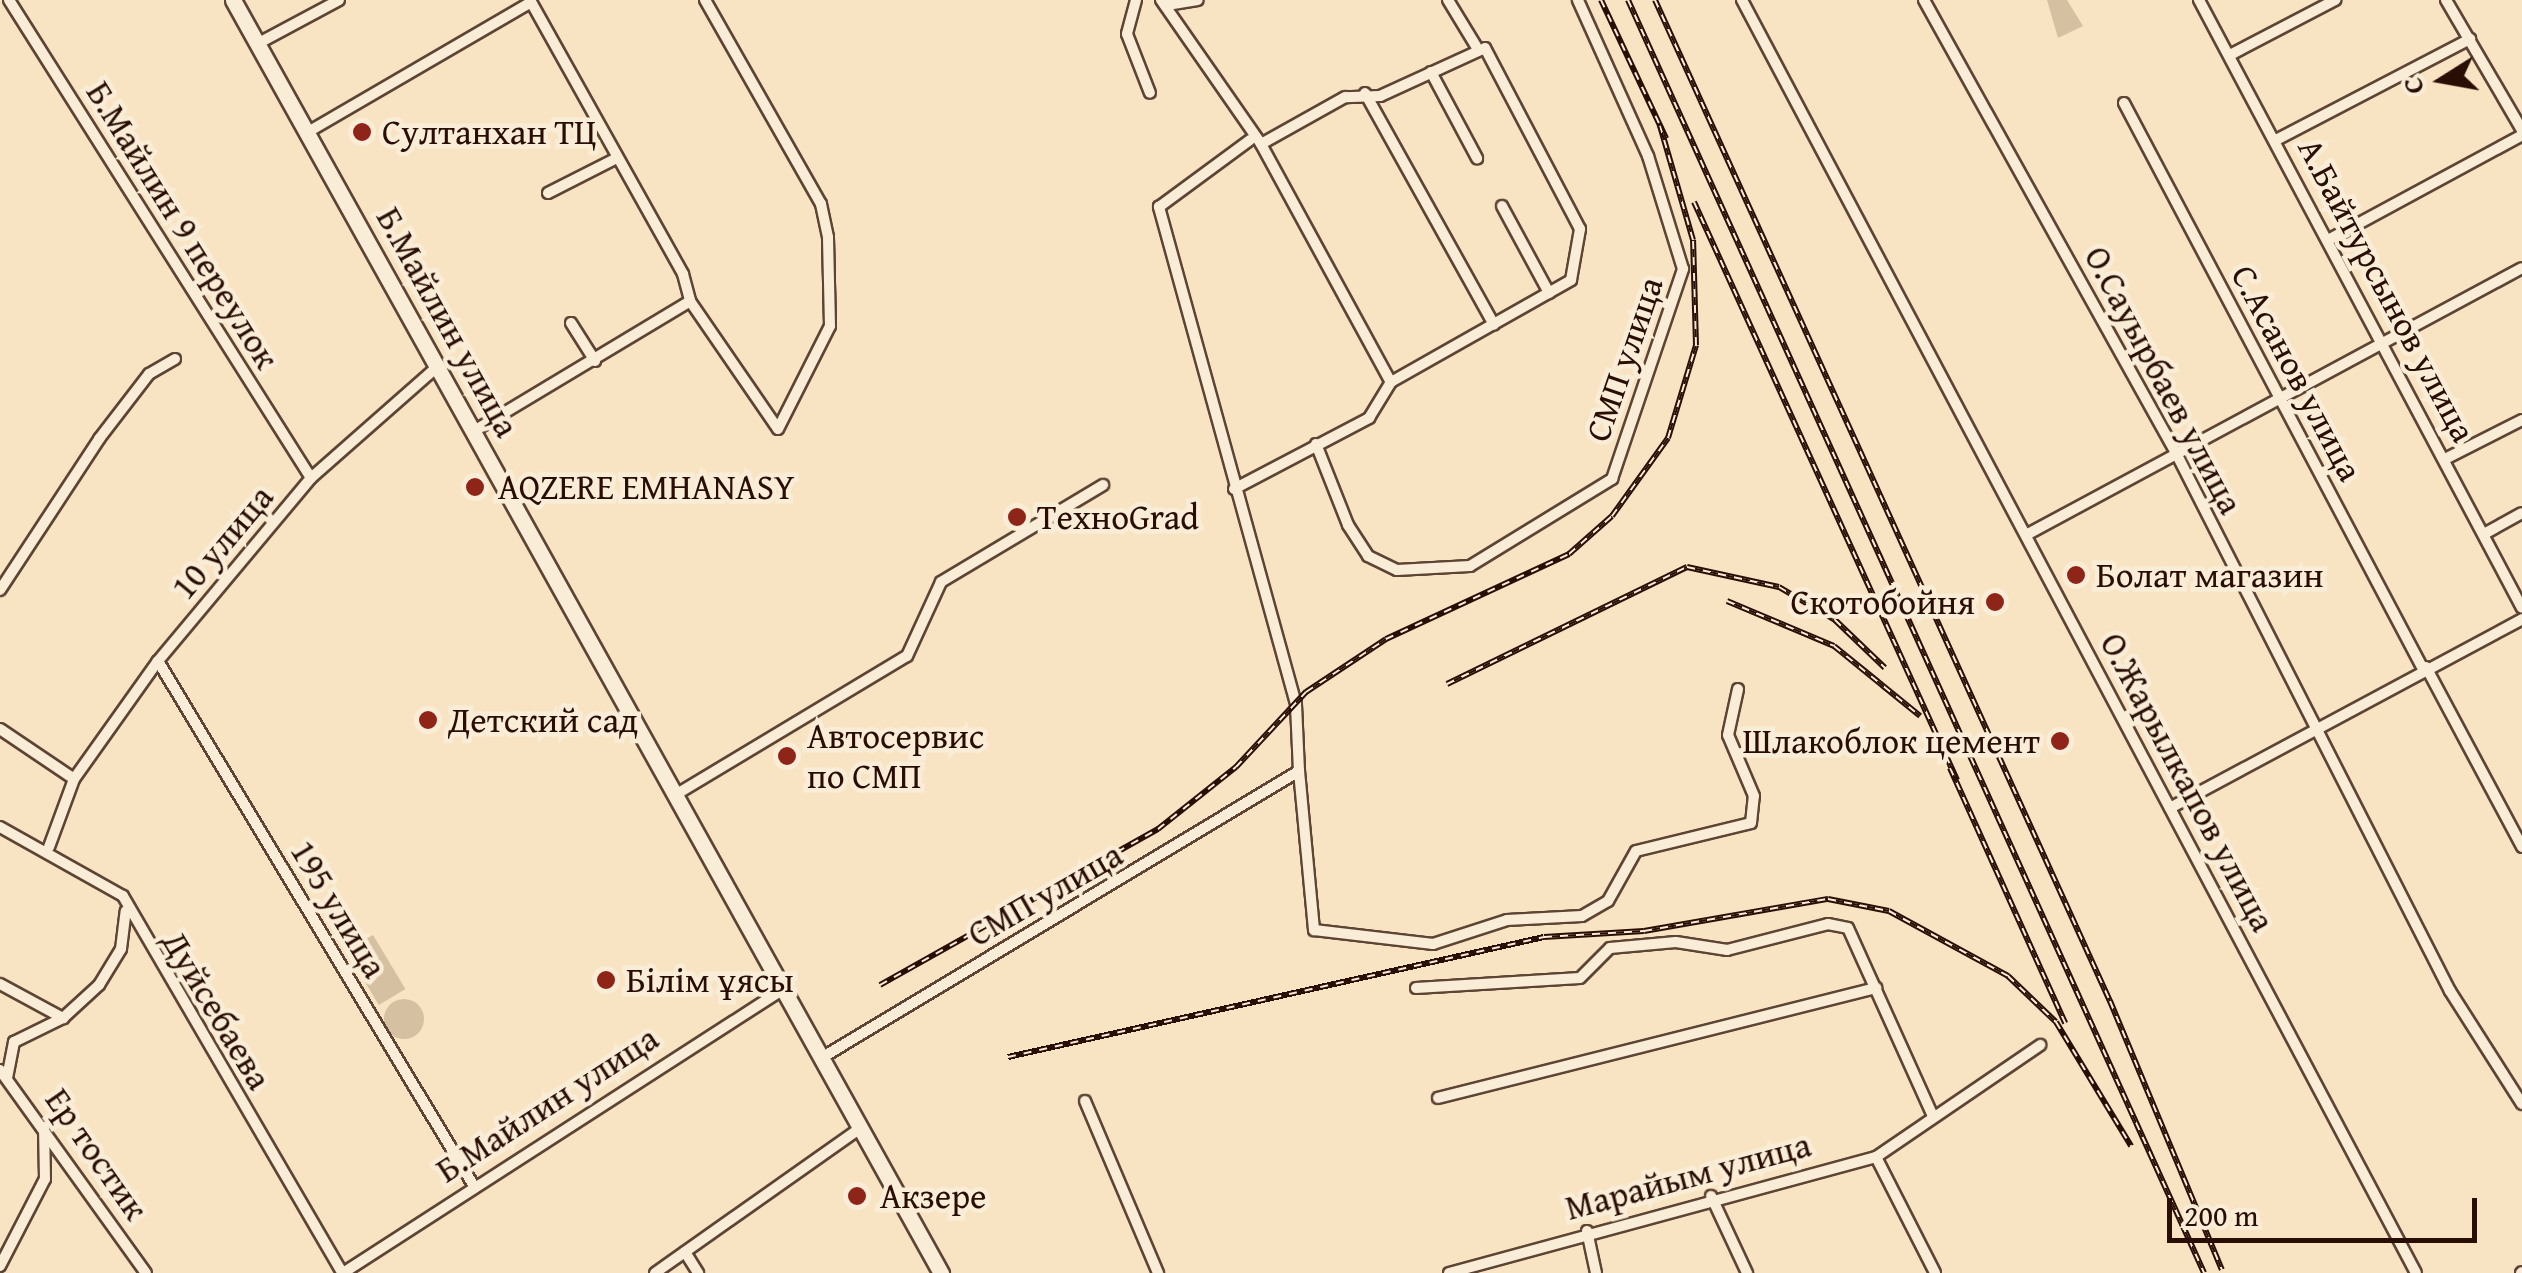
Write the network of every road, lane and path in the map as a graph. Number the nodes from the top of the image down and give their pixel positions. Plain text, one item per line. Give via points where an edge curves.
1 (9, 0) edge
2 (233, 0) edge
3 (339, 0) edge
4 (705, 0) edge
5 (1136, 0) edge
6 (1198, 0) edge
7 (1448, 0) edge
8 (1578, 0) edge
9 (1742, 0) edge
10 (1924, 0) edge
11 (2199, 0) edge
12 (2335, 0) edge
13 (2446, 0) edge
14 (530, 1) edge
15 (1163, 2) edge
16 (2470, 39) junction
17 (257, 44) junction
18 (1476, 46) junction
19 (2230, 55) junction
20 (1431, 72) junction
21 (1365, 92) junction
22 (1150, 93) dead end
23 (2124, 103) dead end
24 (2521, 127) edge
25 (308, 132) junction
26 (2276, 140) junction
27 (1255, 142) junction
28 (617, 158) junction
29 (1477, 158) dead end
30 (548, 193) dead end
31 (1502, 206) dead end
32 (2330, 239) junction
33 (2522, 268) edge
34 (1549, 293) junction
35 (690, 302) junction
36 (571, 323) dead end
37 (1494, 325) junction
38 (2384, 340) junction
39 (175, 360) dead end
40 (595, 362) junction
41 (439, 365) junction
42 (1392, 382) junction
43 (2280, 396) junction
44 (2522, 420) edge
45 (474, 431) junction
46 (1316, 444) junction
47 (2176, 453) junction
48 (2445, 458) junction
49 (311, 478) junction
50 (1104, 485) dead end
51 (1234, 489) junction
52 (2522, 514) edge
53 (2484, 534) junction
54 (2026, 535) junction
55 (0, 590) edge
56 (2522, 608) edge
57 (2522, 619) edge
58 (158, 661) junction
59 (2424, 668) junction
60 (1738, 689) dead end
61 (2314, 726) junction
62 (0, 730) edge
63 (1299, 771) junction
64 (74, 780) junction
65 (677, 794) junction
66 (2170, 808) junction
67 (0, 827) edge
68 (48, 847) junction
69 (2522, 847) edge
70 (126, 910) junction
71 (0, 984) edge
72 (785, 988) junction
73 (1416, 988) dead end
74 (1876, 988) junction
75 (64, 1018) junction
76 (2040, 1045) dead end
77 (823, 1056) junction
78 (4, 1074) edge
79 (1438, 1098) dead end
80 (1085, 1101) dead end
81 (2522, 1104) edge
82 (1933, 1116) junction
83 (41, 1117) junction
84 (862, 1127) junction
85 (1876, 1157) junction
86 (474, 1186) junction
87 (1711, 1196) junction
88 (1586, 1231) junction
89 (685, 1252) junction
90 (0, 1266) edge
91 (146, 1273) edge
92 (342, 1273) edge
93 (654, 1273) edge
94 (698, 1273) edge
95 (941, 1273) edge
96 (1158, 1273) edge
97 (1449, 1273) edge
98 (1596, 1273) edge
99 (1747, 1273) edge
100 (1935, 1273) edge
101 (2416, 1273) edge

1 - 49 street, Б.Майлин 9 переулок
2 - 17 street, Б.Майлин улица
3 - 17 street
4 - 35 street via 821,204 830,326 787,424 769,427
5 - 22 street via 1127,34
6 - 15 street
7 - 18 street
8 - 46 street, СМП улица via 1648,156 1683,269 1612,479 1470,566 1397,570 1368,556 1348,525
9 - 54 street, О.Жарылкапов улица
10 - 47 street, О.Сауырбаев улица
11 - 19 street, А.Байтурсынов улица
12 - 19 street
13 - 16 street
14 - 25 street
14 - 28 street
15 - 27 street
16 - 24 street
16 - 26 street
17 - 25 street, Б.Майлин улица
18 - 20 street
18 - 34 street via 1505,80 1580,229 1571,280
19 - 26 street, А.Байтурсынов улица
20 - 21 street via 1380,96
20 - 29 street
21 - 27 street
21 - 37 street
23 - 43 street, С.Асанов улица
24 - 32 street
25 - 41 street, Б.Майлин улица
26 - 32 street, А.Байтурсынов улица
27 - 42 street
27 - 51 street via 1159,207
28 - 30 street
28 - 35 street
31 - 34 street
32 - 38 street, А.Байтурсынов улица
33 - 38 street
34 - 37 street
35 - 40 street
36 - 40 street
37 - 42 street
38 - 43 street
38 - 48 street, А.Байтурсынов улица
39 - 55 street via 150,374 99,438
40 - 45 street
41 - 45 street, Б.Майлин улица
41 - 49 street, 10 улица
42 - 46 street via 1369,418
43 - 47 street
43 - 59 street, С.Асанов улица
44 - 48 street
45 - 65 street, Б.Майлин улица
46 - 51 street
47 - 54 street
47 - 61 street, О.Сауырбаев улица
48 - 53 street, А.Байтурсынов улица
49 - 58 street, 10 улица
50 - 65 street via 941,582 907,656
51 - 63 street via 1296,704
52 - 53 street
53 - 56 street, А.Байтурсынов улица
54 - 66 street, О.Жарылкапов улица
57 - 59 street
58 - 64 street, 10 улица
58 - 86 street, 195 улица
59 - 61 street
59 - 69 street, С.Асанов улица
60 - 63 street via 1728,735 1754,796 1751,823 1682,833 1636,851 1608,901 1582,916 1506,920 1433,944 1314,930
61 - 66 street
61 - 81 street, О.Сауырбаев улица via 2450,991
62 - 64 street
63 - 77 street, СМП улица
64 - 68 street, 10 улица
65 - 72 street, Б.Майлин улица
66 - 101 street, О.Жарылкапов улица
67 - 68 street, Дуйсебаева
68 - 70 street, Дуйсебаева via 112,883
70 - 75 street via 122,949
70 - 92 street, Дуйсебаева
71 - 75 street
72 - 77 street, Б.Майлин улица
72 - 86 street, Б.Майлин улица
73 - 74 street via 1580,978 1610,948 1727,950 1828,924 1848,928
74 - 79 street
74 - 82 street
75 - 78 street via 14,1042
76 - 82 street, Марайым улица
77 - 84 street, Б.Майлин улица
78 - 83 street, Ер тостик
80 - 96 street
82 - 85 street, Марайым улица
83 - 90 street via 46,1179
83 - 91 street, Ер тостик
84 - 89 street
84 - 95 street, Б.Майлин улица
85 - 87 street, Марайым улица
85 - 100 street
86 - 92 street, Б.Майлин улица
87 - 88 street, Марайым улица
87 - 99 street
88 - 97 street, Марайым улица
88 - 98 street
89 - 93 street
89 - 94 street

